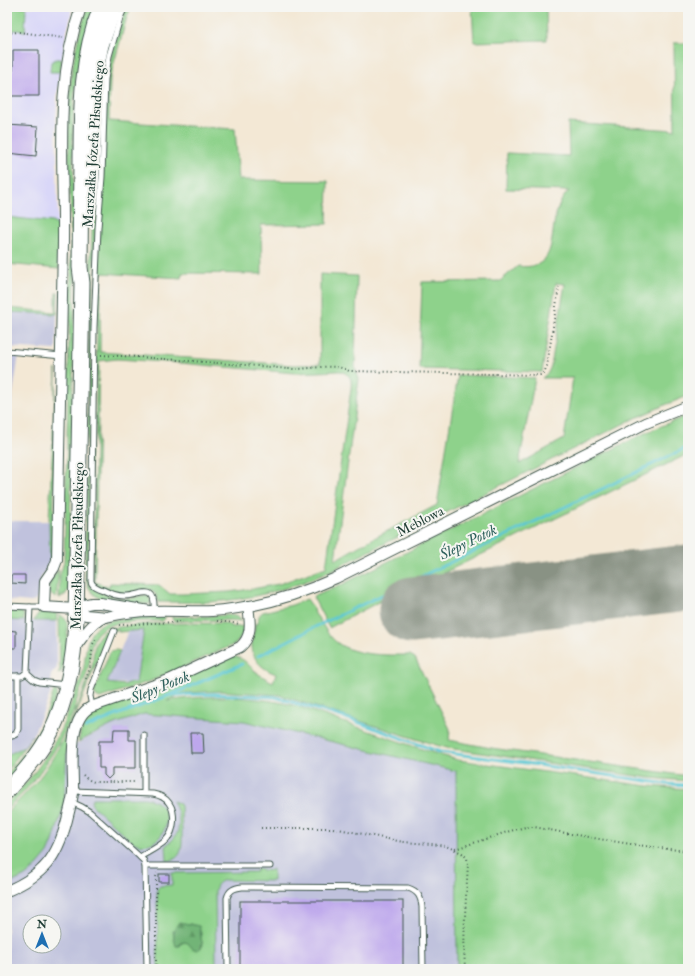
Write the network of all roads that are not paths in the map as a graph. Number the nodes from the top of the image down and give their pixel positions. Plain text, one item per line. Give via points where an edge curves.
1 (81, 7) edge
2 (101, 7) edge
3 (114, 7) edge
4 (125, 7) edge
5 (82, 283) junction
6 (7, 351) edge
7 (62, 356) junction
8 (688, 406) edge
9 (7, 606) edge
10 (248, 606) junction
11 (30, 607) junction
12 (44, 607) junction
13 (76, 609) junction
14 (152, 610) junction
15 (106, 617) junction
16 (114, 629) road end
17 (74, 648) junction
18 (26, 674) junction
19 (7, 676) edge
20 (18, 676) junction
21 (67, 686) junction
22 (92, 707) junction
23 (144, 735) dead end
24 (7, 736) edge
25 (7, 791) edge
26 (73, 791) junction
27 (144, 793) junction
28 (71, 802) junction
29 (140, 857) junction
30 (145, 866) junction
31 (270, 866) dead end
32 (7, 892) edge
33 (147, 969) edge
34 (228, 969) edge
35 (423, 969) edge

1 - 7 street via 65,80 62,128
2 - 5 main road, Marszałka Józefa Piłsudskiego via 90,41 81,115
3 - 5 main road, Marszałka Józefa Piłsudskiego via 96,68 91,188
4 - 14 lane via 109,56 105,79 94,355 91,583 120,596 150,593 154,600
5 - 13 main road, Marszałka Józefa Piłsudskiego
6 - 7 lane
7 - 12 street via 57,560 45,581
8 - 10 street, Meblowa via 658,417 336,578 286,597
9 - 11 lane
10 - 14 street, Meblowa via 190,612
10 - 22 street via 249,632 246,641 240,647 156,686
11 - 12 lane
11 - 18 lane
12 - 13 street
13 - 14 street, Meblowa via 92,602
13 - 15 street, Meblowa via 86,615
13 - 17 main road, Marszałka Józefa Piłsudskiego
14 - 15 street, Meblowa
15 - 17 street, Meblowa via 95,622
16 - 22 lane via 91,690
17 - 21 main road, Marszałka Józefa Piłsudskiego
18 - 20 lane
18 - 21 lane via 39,682
19 - 20 lane
20 - 24 lane via 18,729 16,734
21 - 25 main road, Marszałka Józefa Piłsudskiego via 50,734
22 - 26 street via 81,716 75,736 72,758
23 - 27 lane
26 - 27 lane
26 - 28 street
27 - 29 lane via 160,796 169,802 173,811 173,825 172,832 166,840
28 - 29 lane via 90,812
28 - 32 street via 59,844 49,862 25,883
29 - 30 lane
30 - 31 lane
30 - 33 lane
34 - 35 lane via 227,898 233,889 242,887 414,890 419,895 422,907

